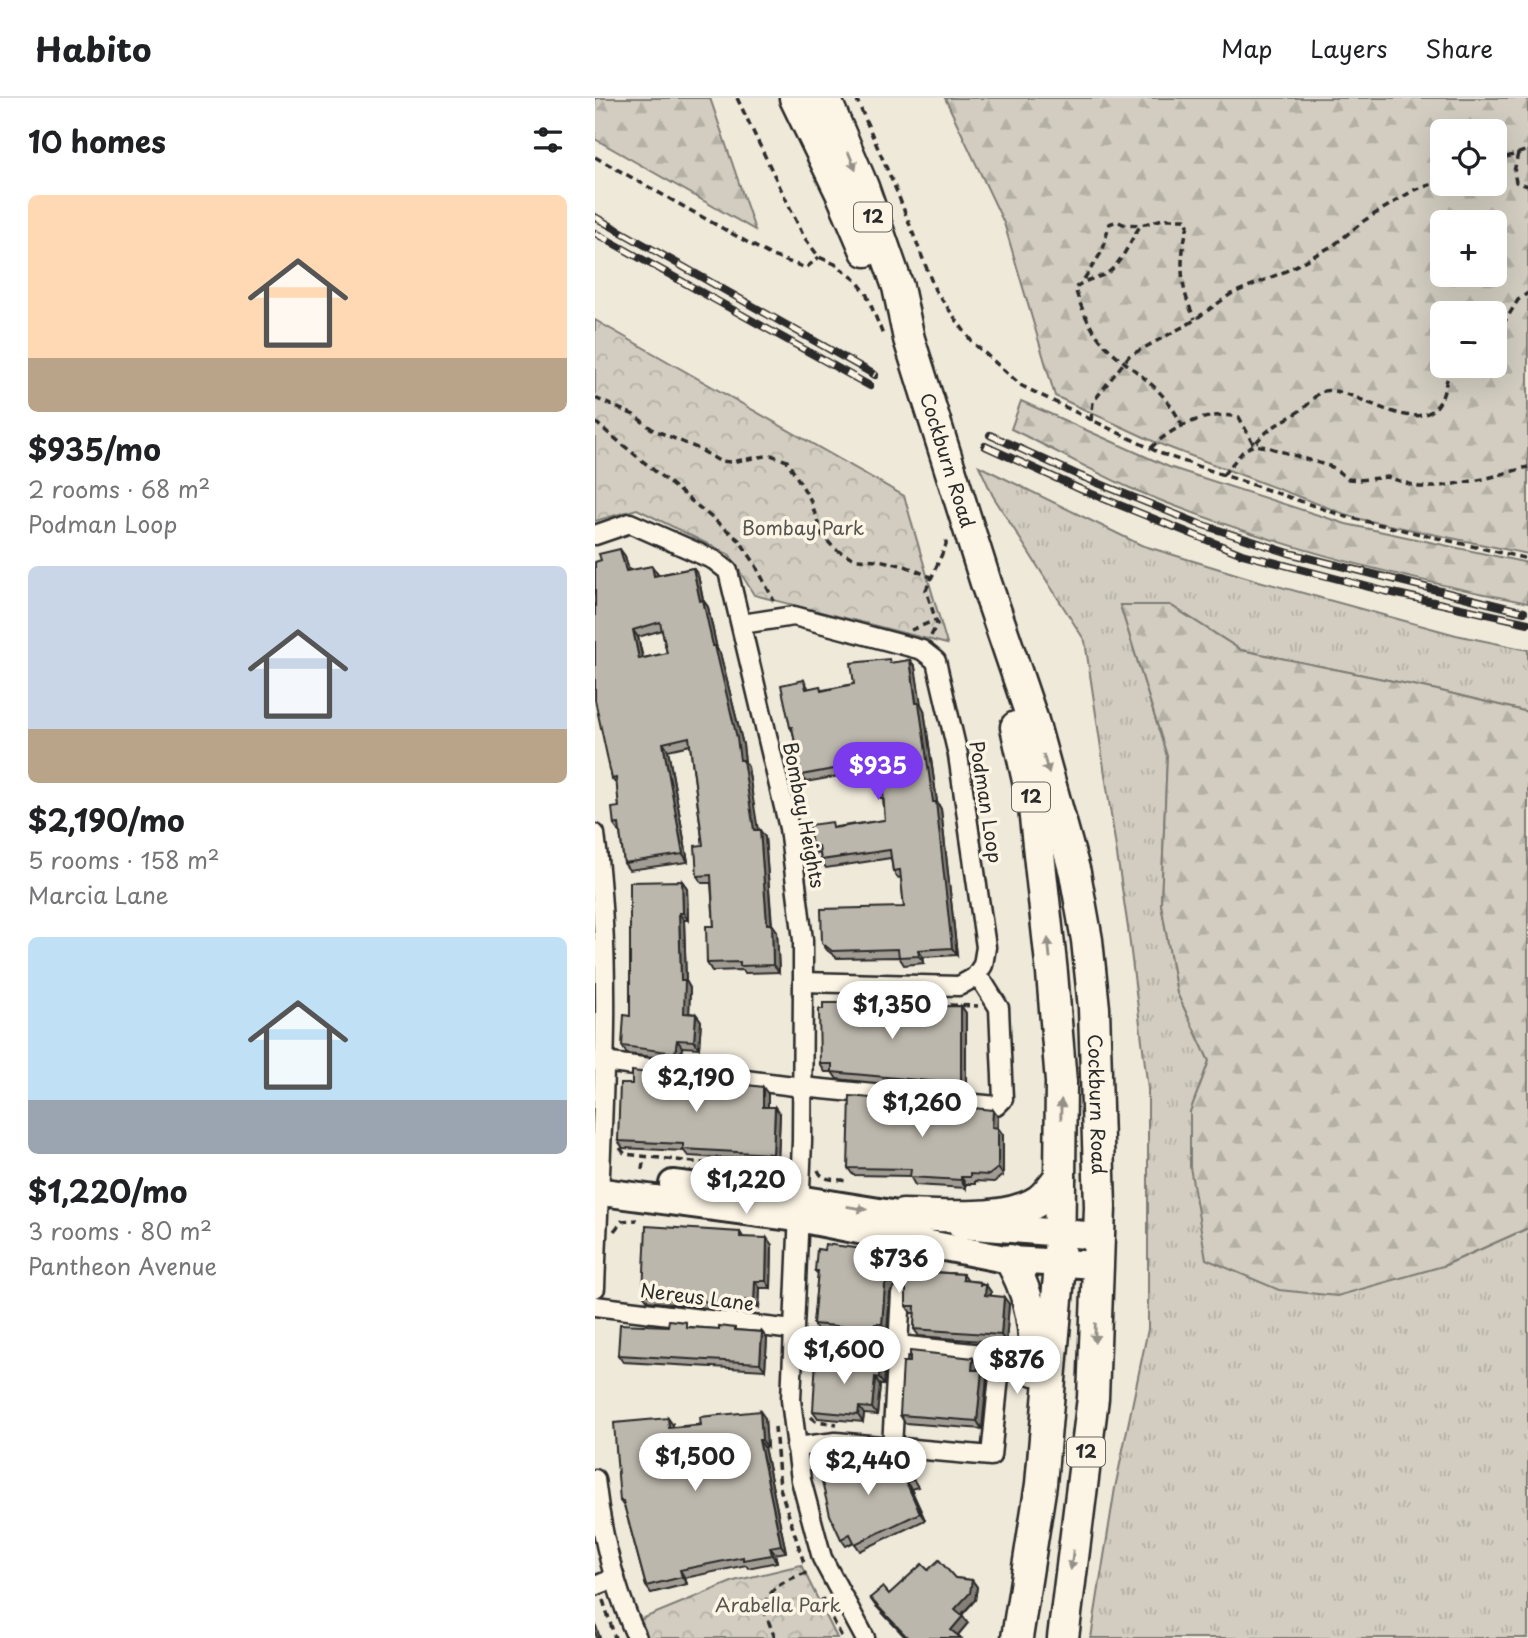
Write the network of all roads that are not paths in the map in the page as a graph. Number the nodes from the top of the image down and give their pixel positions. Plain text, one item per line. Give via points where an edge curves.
1 (795, 98) edge
2 (825, 98) edge
3 (896, 337) junction
4 (595, 535) edge
5 (986, 583) junction
6 (741, 624) junction
7 (595, 834) edge
8 (975, 977) junction
9 (803, 982) junction
10 (600, 1061) edge
11 (802, 1087) junction
12 (1060, 1177) junction
13 (597, 1183) edge
14 (798, 1209) junction
15 (903, 1215) junction
16 (1060, 1248) junction
17 (1098, 1251) junction
18 (1010, 1260) junction
19 (595, 1288) edge
20 (901, 1294) dead end
21 (595, 1306) edge
22 (793, 1330) junction
23 (898, 1345) junction
24 (892, 1446) junction
25 (796, 1447) junction
26 (595, 1479) edge
27 (1041, 1484) junction
28 (615, 1578) junction
29 (598, 1590) edge
30 (637, 1638) edge
31 (865, 1638) edge
32 (1017, 1638) edge
33 (1063, 1638) edge

1 - 3 main road, Cockburn Road / 12 via 842,195 882,290
2 -> 3 main road, Cockburn Road / 12 via 898,286
3 - 5 main road, Cockburn Road / 12
4 - 6 street, Bombay Heights via 630,523 714,559 728,571
12 -> 5 main road, Cockburn Road / 12 via 1061,1082 1034,808
5 -> 17 main road, Cockburn Road / 12 via 1054,792 1085,928 1094,1008
6 - 8 street, Podman Loop via 794,616 915,646 936,661 958,755 983,916 986,947
6 - 9 street, Bombay Heights via 789,828 803,940
7 - 10 street via 606,975
8 - 9 street via 959,986
8 - 11 street via 999,1008 1003,1099 996,1106
9 - 11 street, Bombay Heights
10 - 11 street
10 - 13 street
11 - 14 street, Bombay Heights
12 - 15 main road via 1039,1201 995,1215
12 - 16 main road, Cockburn Road / 12
13 - 14 main road
13 - 19 street
14 -> 15 main road
14 - 18 main road
14 - 22 street, Bombay Heights
15 - 16 main road
16 - 17 main road
16 - 18 main road
16 - 27 main road, Cockburn Road / 12
17 -> 33 main road, Cockburn Road / 12 via 1093,1398
18 - 27 main road via 1023,1282 1036,1343 1030,1438
20 - 23 street
21 - 22 street, Nereus Lane
22 - 25 street, Bombay Heights via 791,1400
23 - 24 street
23 - 24 street via 1001,1356 991,1456
24 - 25 street via 836,1442
25 - 31 street, Bombay Heights via 822,1558
26 - 28 street
27 - 32 main road, Cockburn Road / 12
28 - 29 street
28 - 30 street

